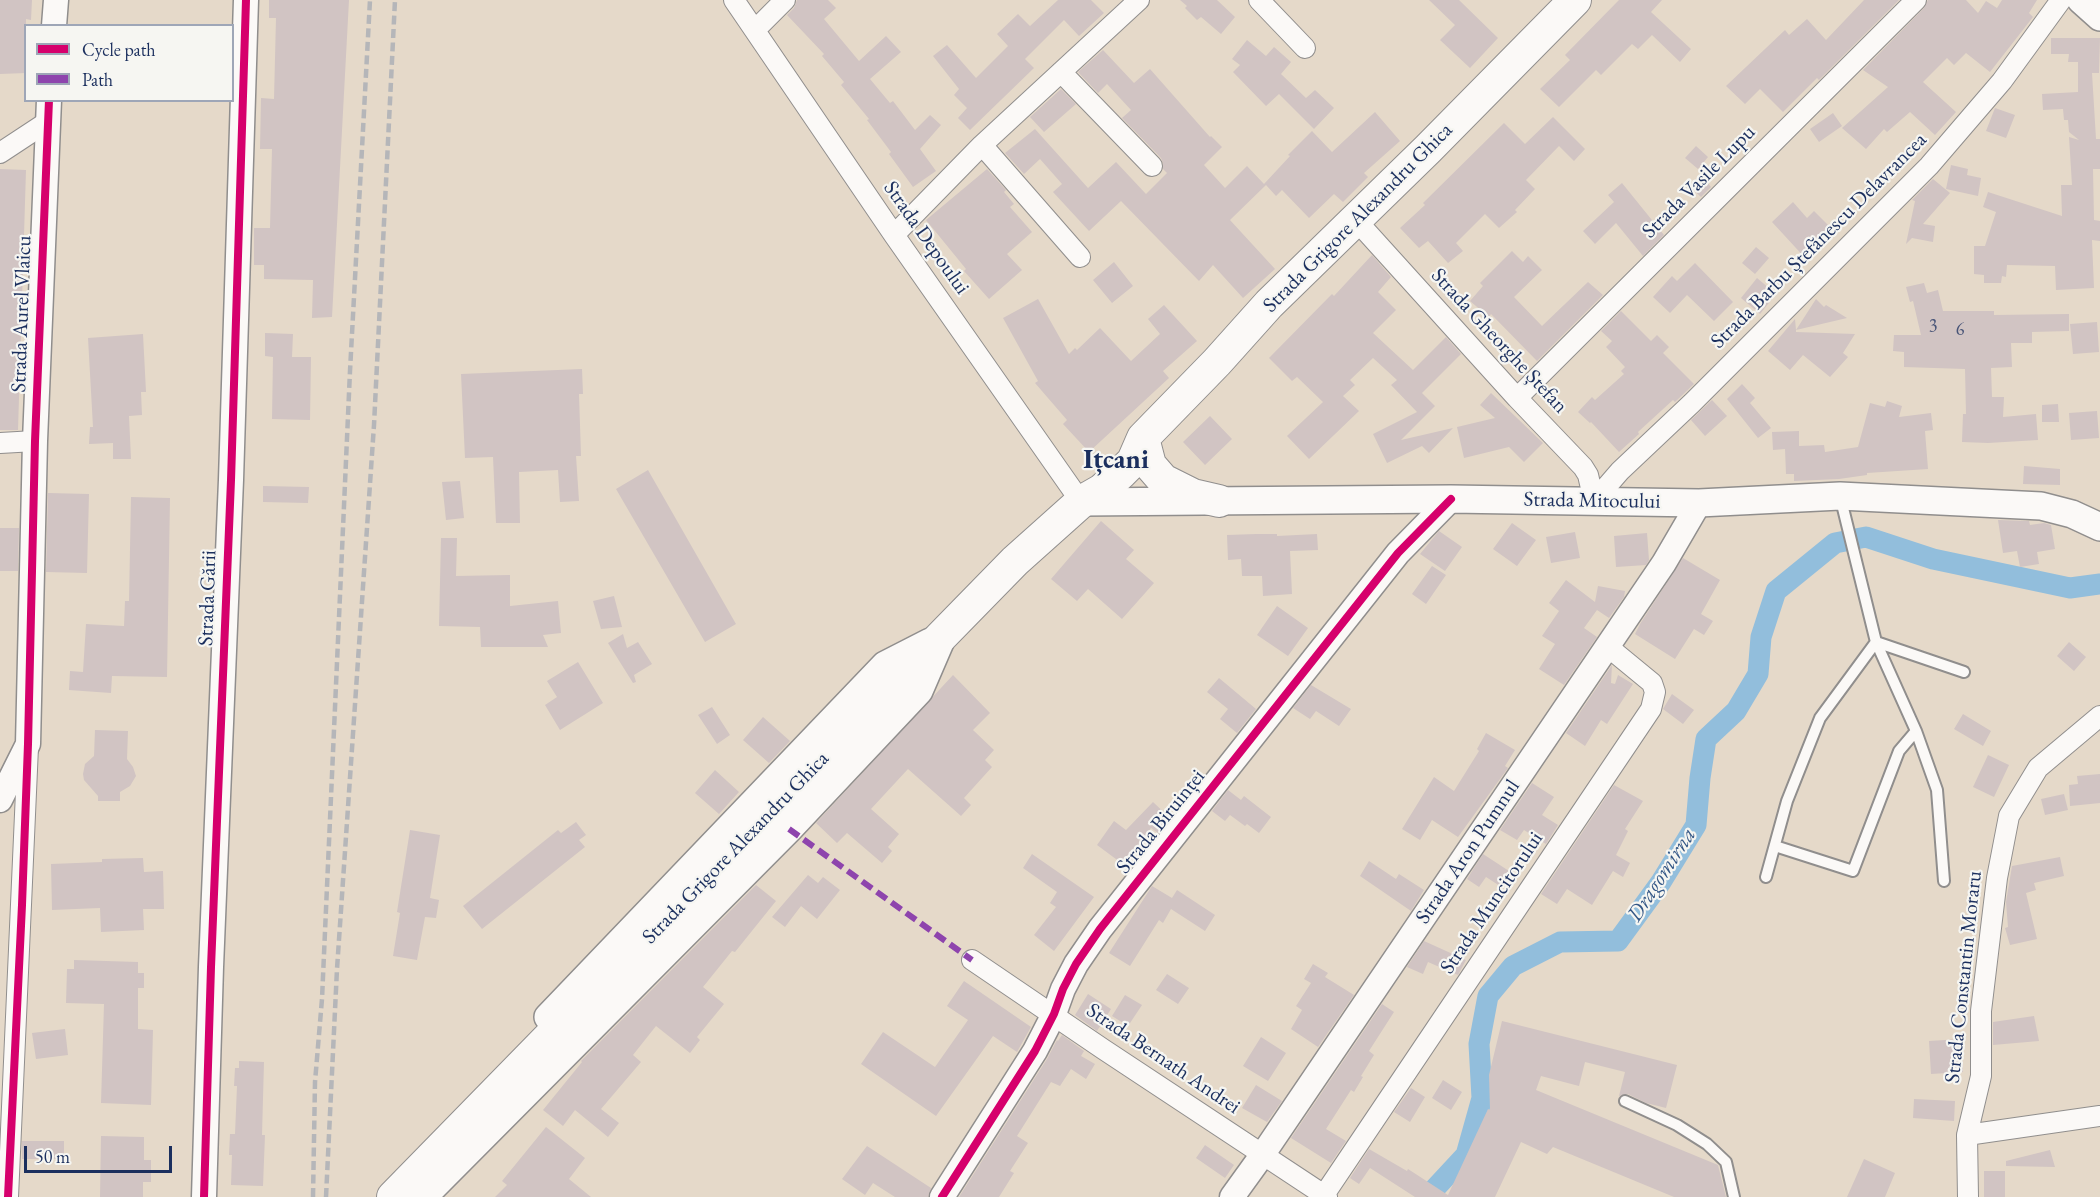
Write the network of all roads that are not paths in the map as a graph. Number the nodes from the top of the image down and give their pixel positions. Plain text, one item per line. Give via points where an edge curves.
1 (56, 0) edge
2 (246, 0) edge
3 (734, 0) edge
4 (785, 0) edge
5 (1139, 0) edge
6 (1259, 0) edge
7 (1575, 0) edge
8 (1916, 0) edge
9 (2061, 0) edge
10 (2081, 0) edge
11 (2100, 17) edge
12 (54, 24) edge
13 (754, 30) junction
14 (1305, 48) dead end
15 (1060, 72) junction
16 (48, 111) edge
17 (982, 145) junction
18 (0, 153) edge
19 (1152, 166) dead end
20 (1355, 219) junction
21 (894, 235) junction
22 (1080, 257) dead end
23 (1517, 398) junction
24 (1143, 438) junction
25 (35, 441) junction
26 (0, 443) edge
27 (1840, 496) junction
28 (1451, 499) junction
29 (1219, 501) junction
30 (1594, 501) junction
31 (1081, 502) junction
32 (1699, 503) junction
33 (2100, 509) edge
34 (2072, 513) junction
35 (2100, 527) edge
36 (944, 635) junction
37 (1876, 642) junction
38 (1607, 646) junction
39 (1964, 672) dead end
40 (2100, 716) edge
41 (1916, 731) junction
42 (28, 744) junction
43 (0, 800) edge
44 (1775, 846) junction
45 (1766, 877) dead end
46 (1944, 881) dead end
47 (972, 960) dead end
48 (1054, 1014) junction
49 (1625, 1101) dead end
50 (2100, 1116) edge
51 (1967, 1135) junction
52 (1263, 1154) junction
53 (1325, 1196) edge
54 (8, 1197) edge
55 (204, 1197) edge
56 (379, 1197) edge
57 (393, 1197) edge
58 (423, 1197) edge
59 (942, 1197) edge
60 (1232, 1197) edge
61 (1734, 1197) edge
62 (1968, 1197) edge

1 - 12 street
2 - 55 street, Strada Gării
3 - 13 street, Strada Depoului
4 - 13 street
5 - 15 street
6 - 14 street
7 - 20 main road, Strada Grigore Alexandru Ghica
8 - 23 street, Strada Vasile Lupu
9 - 30 street, Strada Barbu Ștefănescu Delavrancea via 2001,81 1929,166
10 - 11 main road
13 - 21 street, Strada Depoului
15 - 17 street
15 - 19 street
16 - 18 street
16 - 25 street, Strada Aurel Vlaicu
17 - 21 street
17 - 22 street
20 - 23 street, Strada Gheorghe Ștefan
20 - 24 main road, Strada Grigore Alexandru Ghica
21 - 31 street, Strada Depoului
23 - 30 street, Strada Gheorghe Ștefan via 1583,466
24 - 29 main road via 1150,465 1163,480 1193,495
24 - 31 main road, Strada Grigore Alexandru Ghica via 1124,447 1090,480
25 - 26 street
25 - 42 street, Strada Aurel Vlaicu
27 - 32 main road, Strada Mitocului
27 - 34 main road, Strada Mitocului via 2041,506
27 - 37 lane
28 - 29 main road, Strada Mitocului
28 - 30 main road, Strada Mitocului
28 - 48 street, Strada Biruinței via 1398,553 1113,912 1076,964
29 - 31 main road, Strada Mitocului
30 - 32 main road, Strada Mitocului
31 - 36 main road, Strada Grigore Alexandru Ghica via 1015,561
32 - 38 street, Strada Aron Pumnul
33 - 34 main road
34 - 35 main road, Strada Mitocului
36 - 56 main road via 885,665
36 - 57 main road, Strada Grigore Alexandru Ghica
36 - 58 main road via 919,691 789,829
37 - 39 lane
37 - 41 lane
37 - 44 lane via 1820,718 1787,801
38 - 52 street, Strada Aron Pumnul
38 - 53 street, Strada Muncitorului via 1652,683 1655,692 1651,710
40 - 51 street, Strada Constantin Moraru via 2038,768 2009,816 1981,1011 1981,1076
41 - 44 lane via 1899,751 1853,870
41 - 46 lane via 1937,790
42 - 43 street, Strada Aurel Vlaicu
42 - 54 street
44 - 45 lane
47 - 48 street, Strada Bernath Andrei
48 - 52 street, Strada Bernath Andrei
48 - 59 street, Strada Biruinței via 1035,1051
49 - 61 lane via 1707,1144 1726,1162
50 - 51 street
51 - 62 street, Strada Constantin Moraru
52 - 53 street, Strada Bernath Andrei
52 - 60 street, Strada Aron Pumnul

